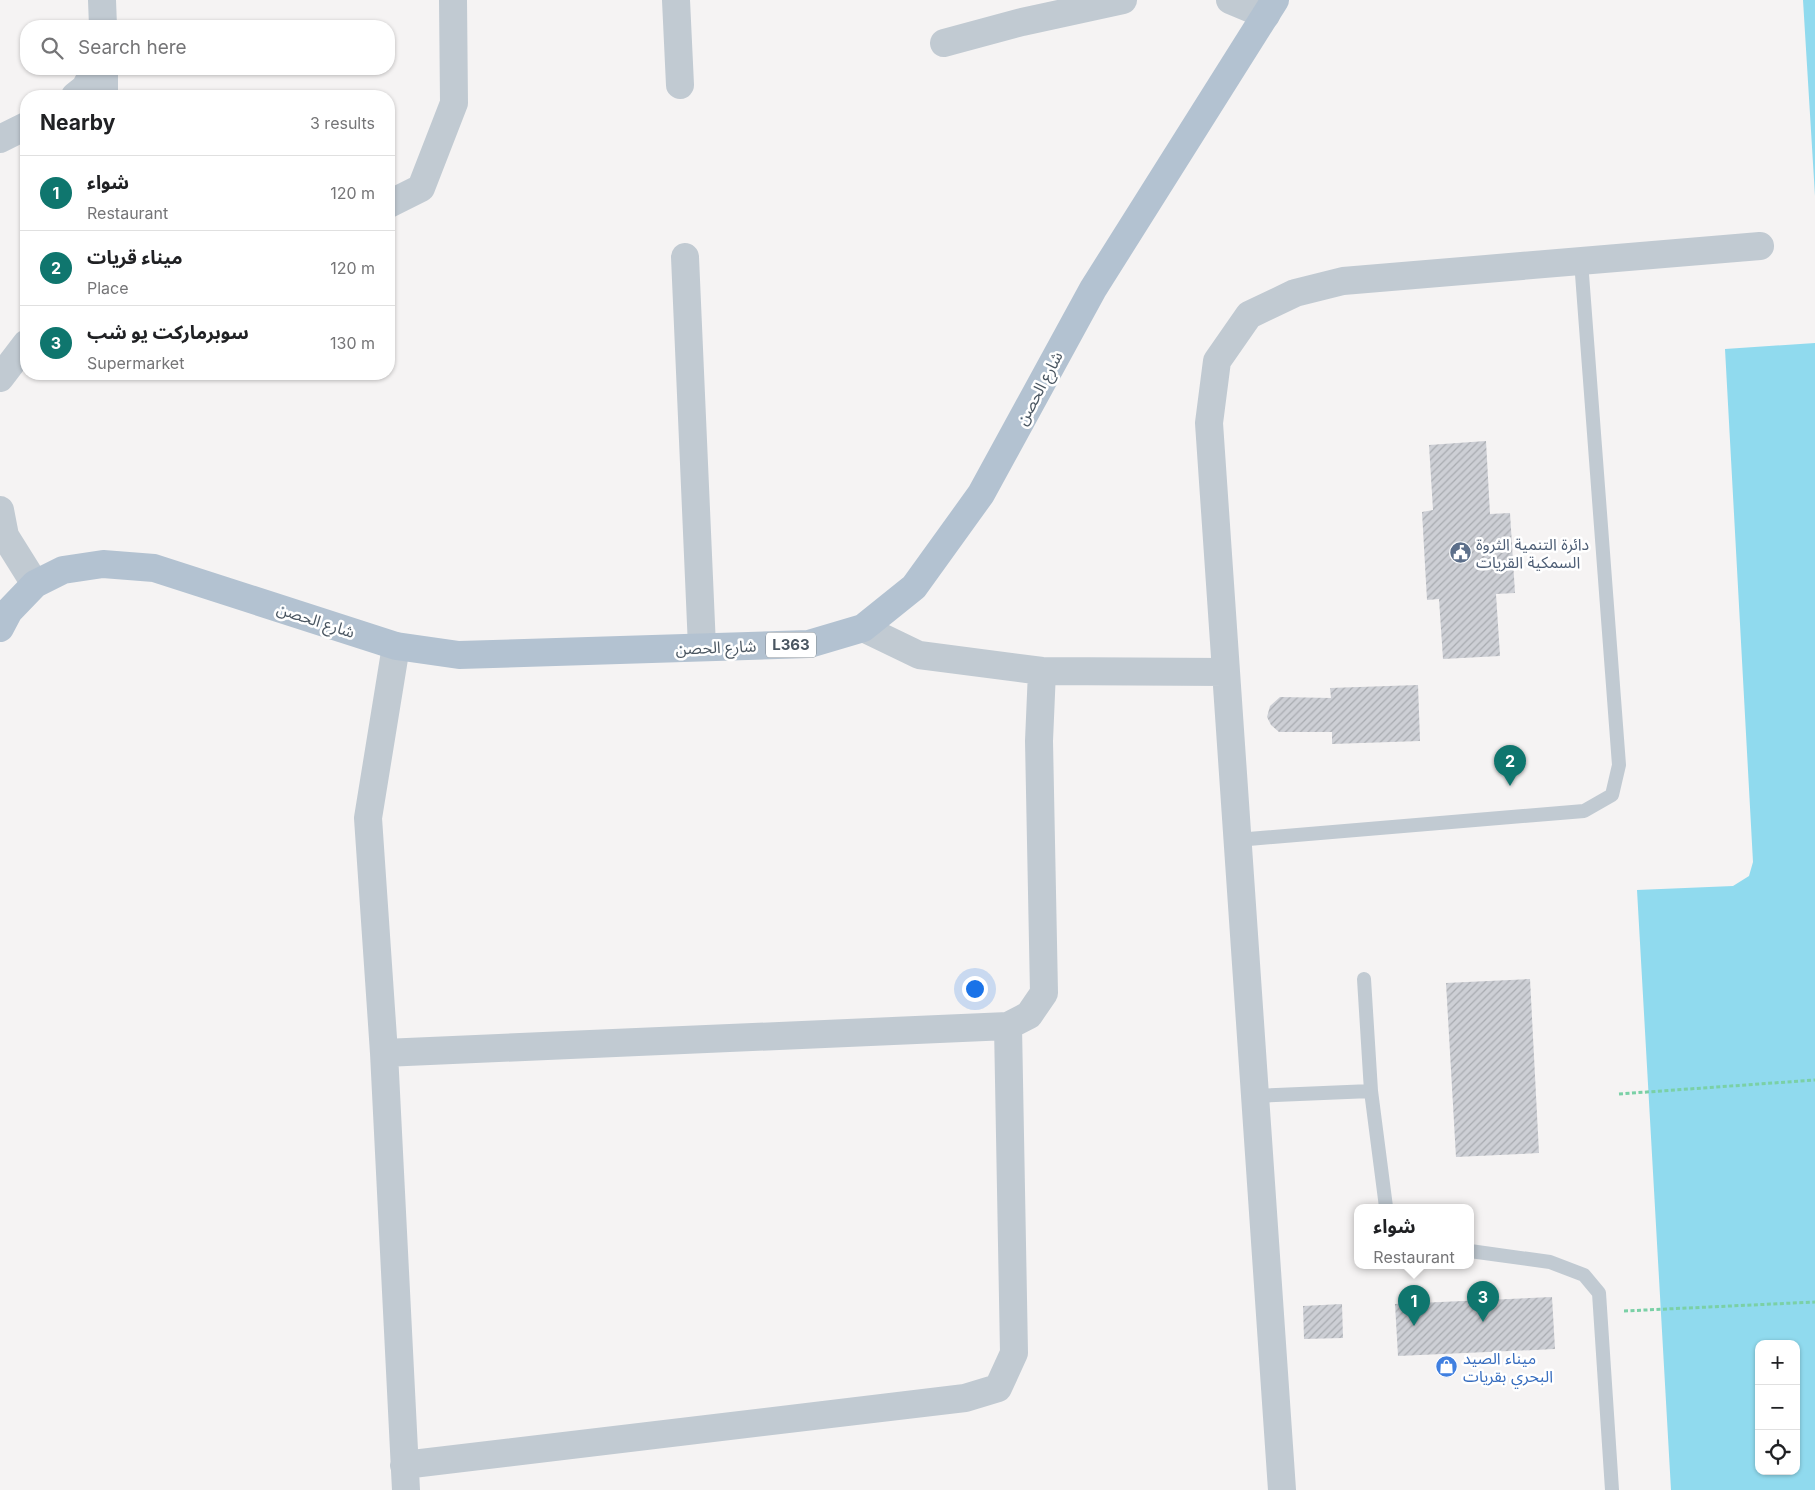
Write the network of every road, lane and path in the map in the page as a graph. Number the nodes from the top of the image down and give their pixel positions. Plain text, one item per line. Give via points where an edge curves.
1 (102, 0) edge
2 (453, 0) edge
3 (676, 0) edge
4 (1123, 0) edge
5 (1230, 0) edge
6 (1270, 8) edge
7 (103, 20) edge
8 (944, 43) dead end
9 (92, 75) edge
10 (104, 75) edge
11 (680, 85) dead end
12 (82, 90) edge
13 (104, 90) edge
14 (20, 129) edge
15 (0, 139) edge
16 (395, 201) edge
17 (1760, 246) dead end
18 (685, 257) dead end
19 (1582, 261) junction
20 (20, 352) edge
21 (0, 378) edge
22 (0, 510) edge
23 (35, 584) junction
24 (0, 628) edge
25 (863, 628) junction
26 (396, 646) junction
27 (702, 647) junction
28 (1042, 671) junction
29 (1226, 672) junction
30 (1237, 840) junction
31 (1364, 979) dead end
32 (1008, 1026) junction
33 (384, 1053) junction
34 (1815, 1080) edge
35 (1371, 1091) junction
36 (1619, 1094) dead end
37 (1255, 1096) junction
38 (1386, 1204) edge
39 (1474, 1252) edge
40 (1815, 1302) edge
41 (1624, 1311) dead end
42 (405, 1478) edge
43 (1282, 1490) edge
44 (1612, 1490) edge

1 - 7 street
2 - 16 street via 454,103 421,188
3 - 11 street
4 - 8 street
5 - 6 street
6 - 25 main road, شارع الحصن / L363 via 1093,289 981,494 914,587
9 - 12 street
10 - 13 street
14 - 15 street
17 - 19 street
18 - 27 street
19 - 29 street via 1343,281 1295,293 1249,315 1217,361 1209,423
19 - 30 lane via 1619,765 1612,795 1584,811
20 - 21 street
22 - 23 street via 5,536
23 - 24 main road, شارع الحصن / L363 via 9,611
23 - 26 main road, شارع الحصن / L363 via 63,570 103,564 154,568
25 - 27 main road, شارع الحصن / L363 via 809,644
25 - 28 street via 920,655
26 - 27 main road, شارع الحصن / L363 via 459,655
26 - 33 street via 368,818
28 - 29 street
28 - 32 street via 1039,741 1044,993 1029,1015
29 - 30 street
30 - 37 street
31 - 35 lane
32 - 33 street
32 - 42 street via 1014,1353 998,1388 965,1398
33 - 42 street
34 - 36 path
35 - 37 lane
35 - 38 lane
37 - 43 street
39 - 44 lane via 1550,1262 1584,1275 1599,1293
40 - 41 path

